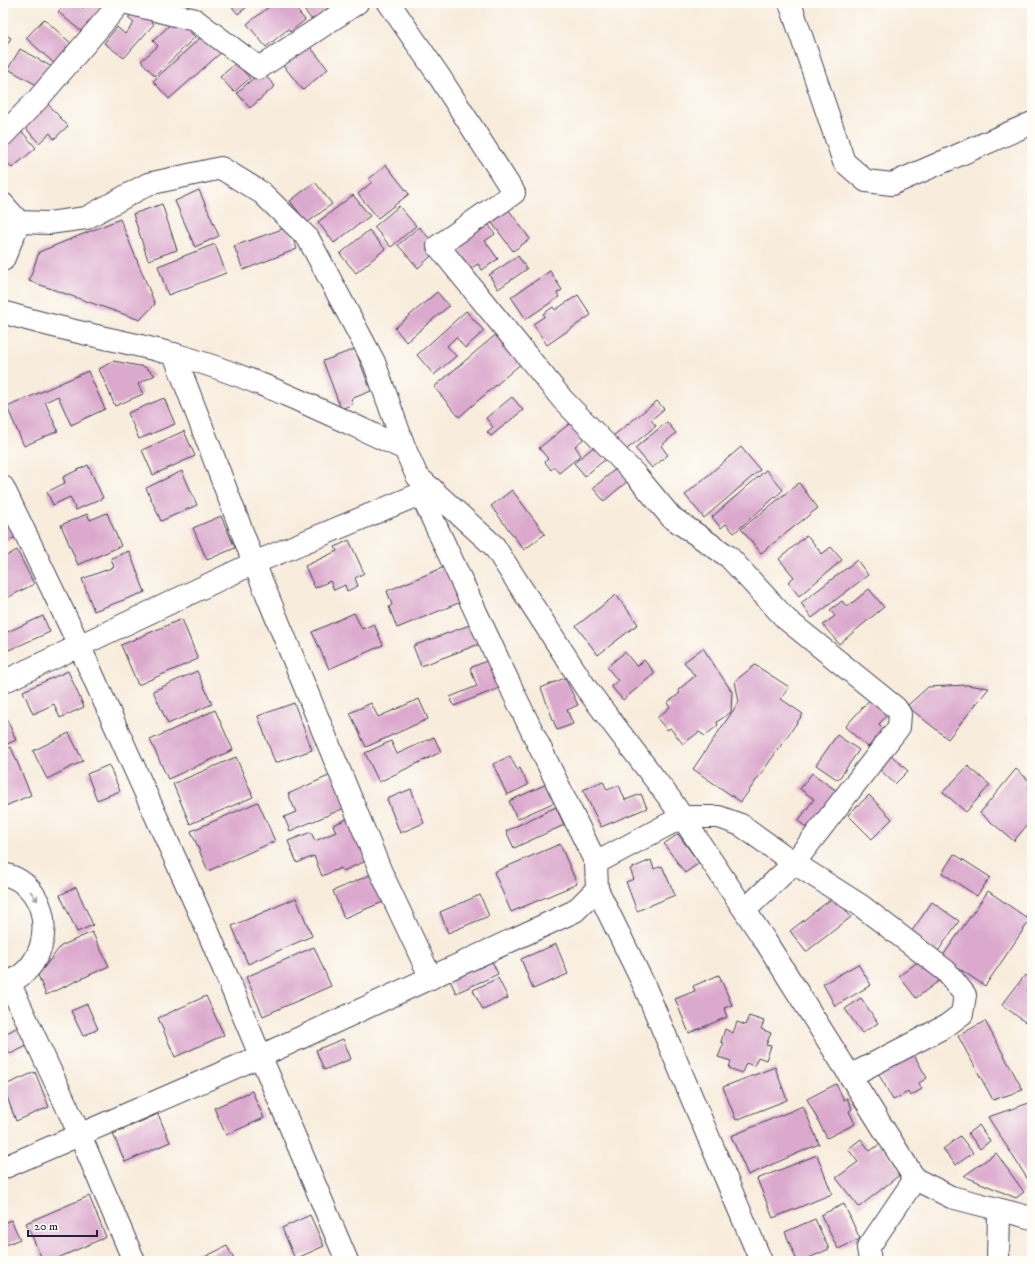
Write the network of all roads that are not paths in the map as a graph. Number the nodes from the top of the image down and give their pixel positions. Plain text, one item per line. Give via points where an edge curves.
1 (120, 3) edge
2 (128, 3) edge
3 (357, 3) edge
4 (389, 3) edge
5 (790, 3) edge
6 (1032, 123) edge
7 (3, 135) edge
8 (3, 204) edge
9 (19, 222) junction
10 (3, 260) edge
11 (3, 312) edge
12 (174, 354) junction
13 (406, 449) junction
14 (3, 487) edge
15 (426, 491) junction
16 (254, 563) junction
17 (79, 645) junction
18 (3, 682) edge
19 (682, 817) junction
20 (596, 863) junction
21 (794, 863) junction
22 (3, 874) edge
23 (597, 889) junction
24 (745, 910) junction
25 (431, 978) junction
26 (6, 983) edge
27 (261, 1056) junction
28 (850, 1076) junction
29 (80, 1135) junction
30 (3, 1168) edge
31 (915, 1179) junction
32 (999, 1210) junction
33 (1032, 1218) edge
34 (134, 1261) edge
35 (348, 1261) edge
36 (762, 1261) edge
37 (870, 1261) edge
38 (998, 1261) edge

1 - 7 street via 38,99
2 - 3 street via 195,20 259,68
4 - 21 street via 514,193 438,246 563,400 635,474 671,517 729,557 786,619 896,708 900,714 899,727
5 - 6 street via 844,162 866,181 892,184
8 - 9 street
9 - 10 street
9 - 13 street via 49,223 86,218 148,184 220,168 262,193 308,238 374,362
11 - 12 street via 36,323
12 - 13 street via 243,377
12 - 16 street
13 - 15 street
14 - 17 street
15 - 16 street
15 - 19 street via 494,546 586,688
15 - 20 street via 515,696
16 - 17 street
16 - 25 street via 381,872
17 - 18 street
17 - 27 street
19 - 20 street
19 - 21 street via 719,817 741,825
19 - 24 street
20 - 23 street
21 - 24 street
21 - 28 street via 860,905 946,972 964,995 962,1014 946,1026
22 -> 26 street via 26,886 38,901 44,920 44,940 37,958 25,973
23 - 25 street via 575,911
23 - 36 street via 644,985
24 - 28 street
25 - 27 street
26 - 29 street
27 - 29 street
27 - 35 street
28 - 31 street
29 - 30 street
29 - 34 street
31 - 32 street via 951,1197
31 - 37 street via 868,1248
32 - 33 street
32 - 38 street

